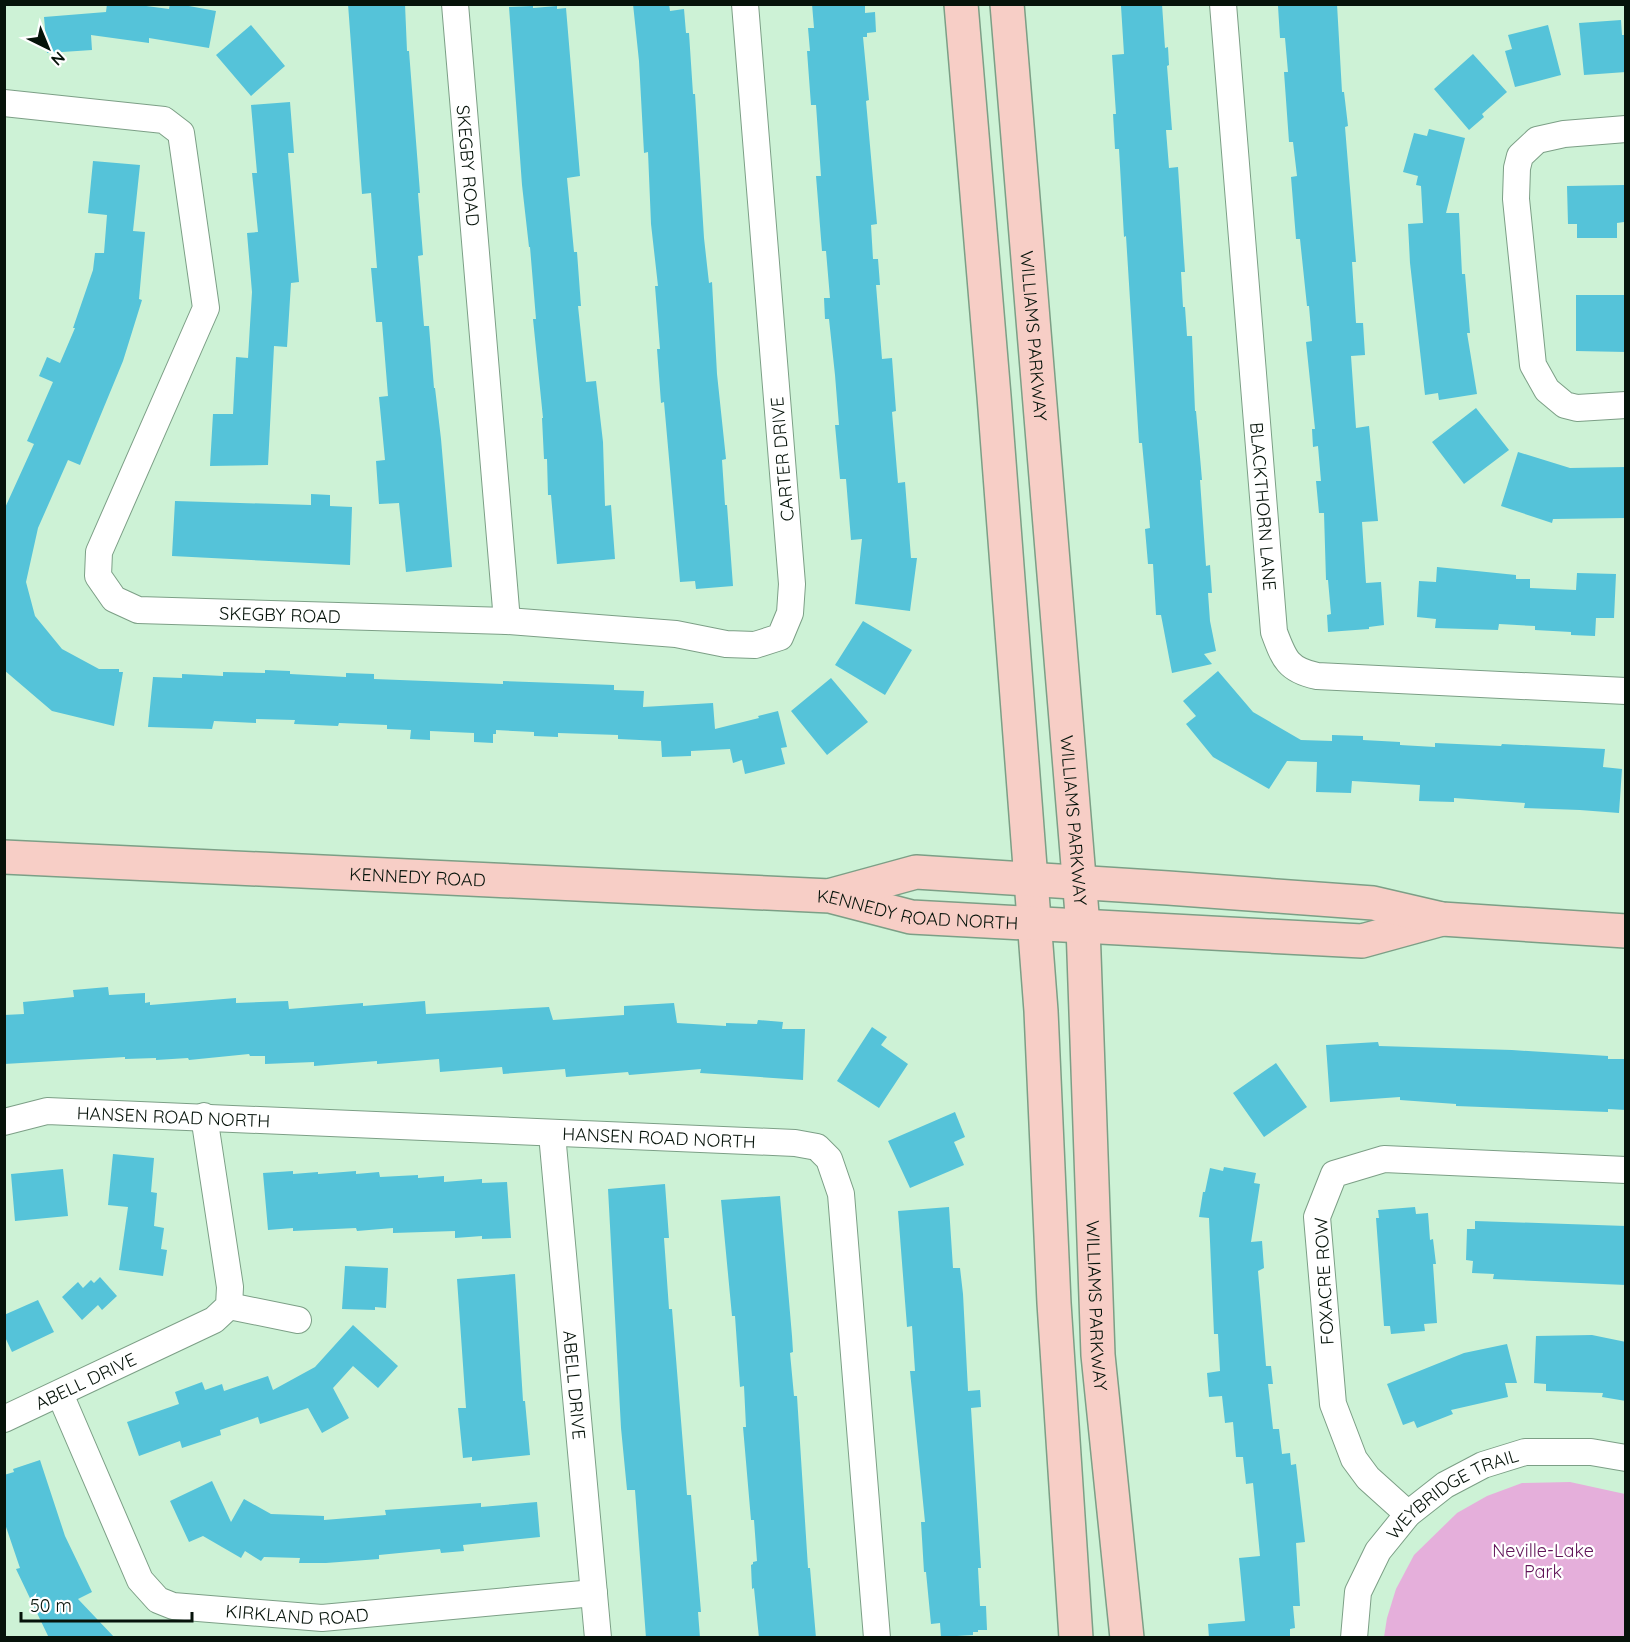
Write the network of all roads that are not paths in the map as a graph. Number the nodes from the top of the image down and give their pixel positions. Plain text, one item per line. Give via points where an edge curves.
1 (455, 4) edge
2 (745, 4) edge
3 (961, 4) edge
4 (1007, 4) edge
5 (1223, 4) edge
6 (4, 103) edge
7 (1626, 129) edge
8 (1626, 405) edge
9 (507, 621) junction
10 (1626, 691) edge
11 (4, 857) edge
12 (1030, 880) junction
13 (1079, 883) junction
14 (830, 896) junction
15 (1442, 919) junction
16 (1033, 923) junction
17 (1083, 926) junction
18 (1626, 931) edge
19 (204, 1116) junction
20 (4, 1122) edge
21 (552, 1134) junction
22 (1626, 1170) edge
23 (229, 1306) junction
24 (298, 1320) dead end
25 (60, 1394) junction
26 (4, 1419) edge
27 (1626, 1458) edge
28 (1408, 1514) junction
29 (594, 1593) junction
30 (598, 1638) edge
31 (877, 1638) edge
32 (1076, 1638) edge
33 (1127, 1638) edge
34 (1354, 1638) edge

1 - 9 street, SKEGBY ROAD
2 - 9 street, CARTER DRIVE via 792,584 790,613 780,637 755,645 726,644 676,634
3 - 12 main road
4 - 13 main road, WILLIAMS PARKWAY
5 - 10 street, BLACKTHORN LANE via 1274,632 1288,665 1317,676
6 - 9 street, SKEGBY ROAD via 164,120 181,133 206,308 99,552 98,576 114,599 138,610
7 - 8 street via 1537,140 1520,156 1516,168 1533,365 1547,390 1565,405
11 - 14 main road, KENNEDY ROAD
12 - 13 main road, KENNEDY ROAD NORTH
12 - 14 main road, KENNEDY ROAD NORTH via 916,872
12 - 16 main road
13 - 15 main road, KENNEDY ROAD NORTH via 1373,903
13 - 17 main road, WILLIAMS PARKWAY
14 - 16 main road, KENNEDY ROAD NORTH via 911,917
15 - 17 main road, KENNEDY ROAD NORTH via 1362,941
15 - 18 main road, KENNEDY ROAD NORTH
16 - 17 main road, KENNEDY ROAD NORTH
16 - 32 main road
17 - 33 main road, WILLIAMS PARKWAY via 1098,1355
19 - 20 street, HANSEN ROAD NORTH via 47,1111
19 - 21 street, HANSEN ROAD NORTH
19 - 23 street via 230,1287
21 - 29 street, ABELL DRIVE
21 - 31 street, HANSEN ROAD NORTH via 795,1143 817,1147 829,1159 841,1194
22 - 28 street, FOXACRE ROW via 1384,1160 1334,1174 1317,1217 1333,1404 1354,1459 1368,1478
23 - 24 street
23 - 25 street, ABELL DRIVE via 214,1320
25 - 26 street, ABELL DRIVE
25 - 29 street, KIRKLAND ROAD via 140,1580 158,1600 172,1606 322,1618
27 - 28 street, WEYBRIDGE TRAIL via 1591,1452 1525,1452 1483,1465 1445,1485
28 - 34 street, WEYBRIDGE TRAIL via 1378,1551 1358,1592
29 - 30 street, ABELL DRIVE

